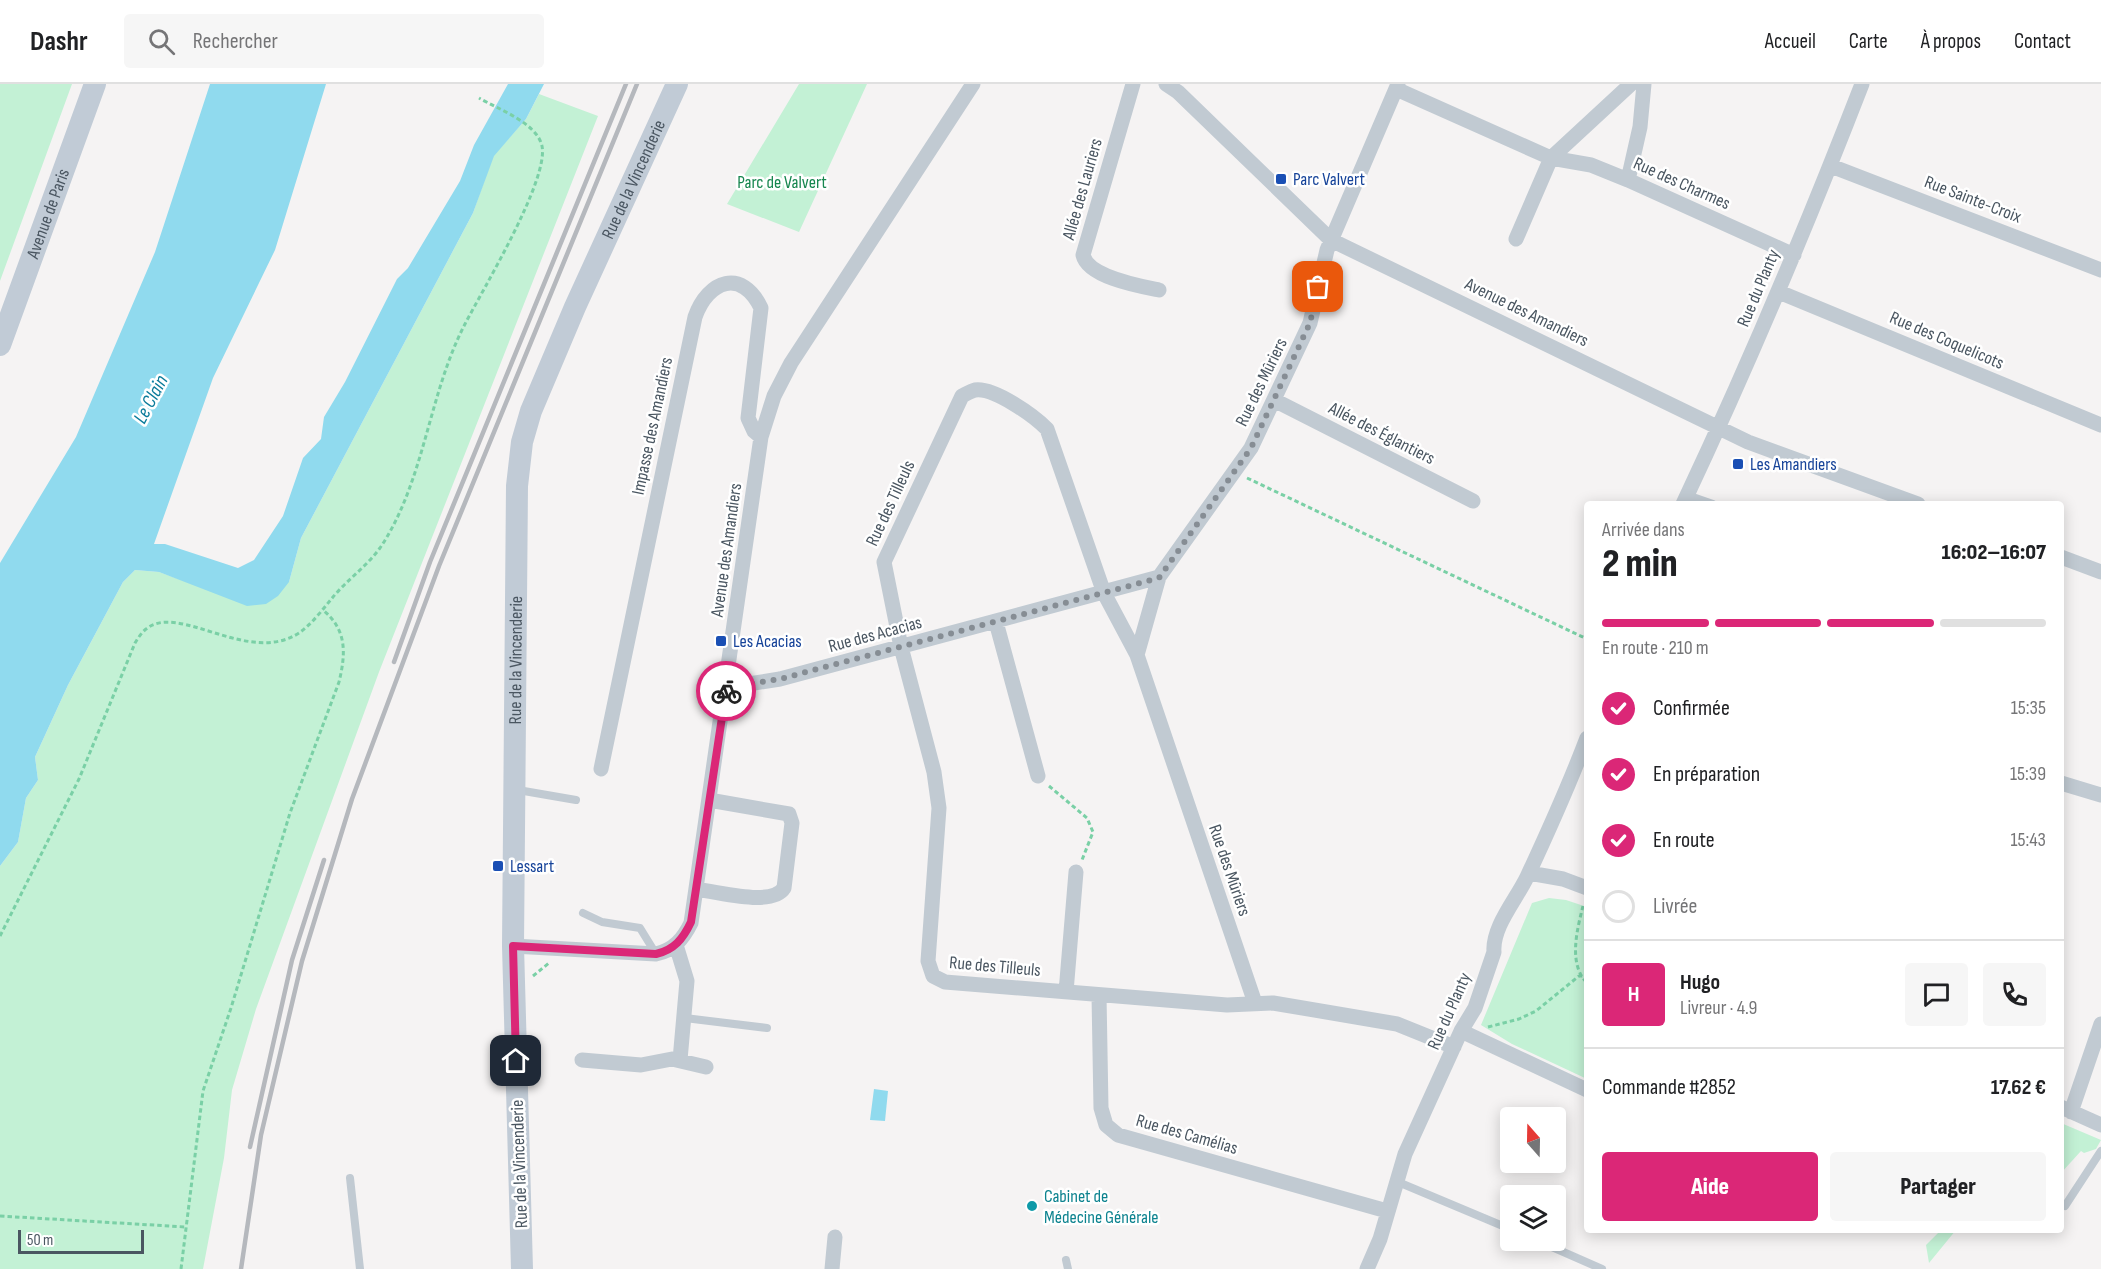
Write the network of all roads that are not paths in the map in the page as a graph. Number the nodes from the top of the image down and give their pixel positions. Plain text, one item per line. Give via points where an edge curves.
1 (95, 84) edge
2 (677, 84) edge
3 (973, 84) edge
4 (1133, 84) edge
5 (1631, 84) edge
6 (1644, 84) edge
7 (1862, 84) edge
8 (1397, 86) edge
9 (1176, 87) edge
10 (1551, 158) junction
11 (1832, 166) junction
12 (1628, 180) junction
13 (1516, 239) dead end
14 (1331, 240) junction
15 (1794, 255) junction
16 (2101, 270) edge
17 (1159, 290) dead end
18 (1779, 292) junction
19 (0, 345) edge
20 (1274, 400) junction
21 (2101, 425) edge
22 (1719, 427) junction
23 (761, 437) junction
24 (1685, 500) edge
25 (1473, 501) dead end
26 (1910, 501) edge
27 (2064, 557) edge
28 (2101, 572) edge
29 (1159, 578) junction
30 (1104, 593) junction
31 (996, 622) junction
32 (901, 647) junction
33 (1137, 655) junction
34 (727, 684) junction
35 (1584, 747) edge
36 (600, 769) dead end
37 (1038, 776) road end
38 (2064, 784) edge
39 (513, 789) junction
40 (2101, 795) edge
41 (576, 800) dead end
42 (710, 800) junction
43 (1076, 872) road end
44 (1529, 873) junction
45 (1584, 887) edge
46 (696, 889) junction
47 (583, 913) dead end
48 (676, 945) junction
49 (513, 946) junction
50 (656, 954) junction
51 (1066, 992) junction
52 (1099, 995) junction
53 (1255, 1003) junction
54 (685, 1018) junction
55 (2101, 1024) edge
56 (767, 1028) dead end
57 (1466, 1034) junction
58 (1454, 1047) junction
59 (2096, 1056) edge
60 (582, 1060) dead end
61 (680, 1060) junction
62 (706, 1067) dead end
63 (1584, 1089) edge
64 (2066, 1109) edge
65 (2101, 1125) edge
66 (2101, 1151) edge
67 (350, 1178) dead end
68 (1398, 1182) junction
69 (2065, 1206) dead end
70 (1387, 1211) junction
71 (1500, 1225) edge
72 (835, 1237) dead end
73 (1561, 1251) edge
74 (1371, 1268) edge
75 (360, 1269) edge
76 (522, 1269) edge
77 (832, 1269) edge
78 (1602, 1269) edge

1 - 19 main road, Avenue de Paris
2 - 39 main road, Rue de la Vincenderie via 575,306 522,442 516,486
3 - 23 street, Avenue des Amandiers via 791,363 774,396
4 - 17 street, Allée des Lauriers via 1083,255 1092,267 1125,284
5 - 10 street
6 - 12 street via 1640,127
7 - 11 street, Rue du Planty
8 - 10 street, Rue des Charmes
8 - 14 street, Rue des Mûriers
9 - 14 street, Avenue des Amandiers
10 - 12 street, Rue des Charmes via 1591,165
10 - 13 street
11 - 15 street, Rue du Planty
11 - 16 street, Rue Sainte-Croix
12 - 15 street, Rue des Charmes
14 - 20 street, Rue des Mûriers via 1310,323
14 - 22 street, Avenue des Amandiers
15 - 18 street, Rue du Planty
18 - 21 street, Rue des Coquelicots
18 - 22 street, Rue du Planty
20 - 25 street, Allée des Églantiers
20 - 29 street, Rue des Mûriers via 1251,448
22 - 24 street, Rue du Planty
22 - 26 street, Avenue des Amandiers via 1748,442
23 - 34 street, Avenue des Amandiers
23 - 36 street, Impasse des Amandiers via 748,418 761,308 754,293 740,283 727,283 713,288 700,302 695,317
27 - 28 street
29 - 30 street
29 - 33 street, Rue des Mûriers
30 - 31 street, Rue des Acacias
30 - 32 street, Rue des Tilleuls via 1047,429 1033,414 976,390 962,396 886,556 885,574
30 - 33 street, Rue des Tilleuls
31 - 32 street, Rue des Acacias
31 - 37 street
32 - 34 street, Rue des Acacias via 780,679
32 - 51 street, Rue des Tilleuls via 934,772 939,808 929,969 945,982
33 - 53 street, Rue des Mûriers
34 - 42 street, Avenue des Amandiers
35 - 44 street, Rue du Planty
38 - 40 street
39 - 41 lane
39 - 49 main road, Rue de la Vincenderie
42 - 46 street, Avenue des Amandiers
42 - 46 street via 789,814 792,823 784,888 779,895 768,898
43 - 51 street, Rue des Tilleuls
44 - 45 street
44 - 57 street, Rue du Planty via 1494,944
46 - 48 street, Avenue des Amandiers via 691,922
47 - 50 lane via 602,922 640,928
48 - 50 street
48 - 54 street via 687,981
49 - 50 street
49 - 76 main road, Rue de la Vincenderie
51 - 52 street, Rue des Tilleuls
52 - 53 street, Rue des Tilleuls via 1227,1005
52 - 70 street, Rue des Camélias via 1101,1108 1106,1125 1118,1135
53 - 58 street, Rue des Tilleuls via 1397,1024
54 - 56 lane
54 - 61 street
55 - 59 street
57 - 58 street, Rue du Planty
57 - 63 street
58 - 68 street, Rue du Planty via 1405,1154
59 - 64 street
60 - 61 street via 640,1065 665,1058
61 - 62 street
64 - 65 street
66 - 69 lane
67 - 75 lane
68 - 70 street, Rue du Planty
68 - 71 lane
70 - 74 street, Rue du Planty
72 - 77 street
73 - 78 lane

